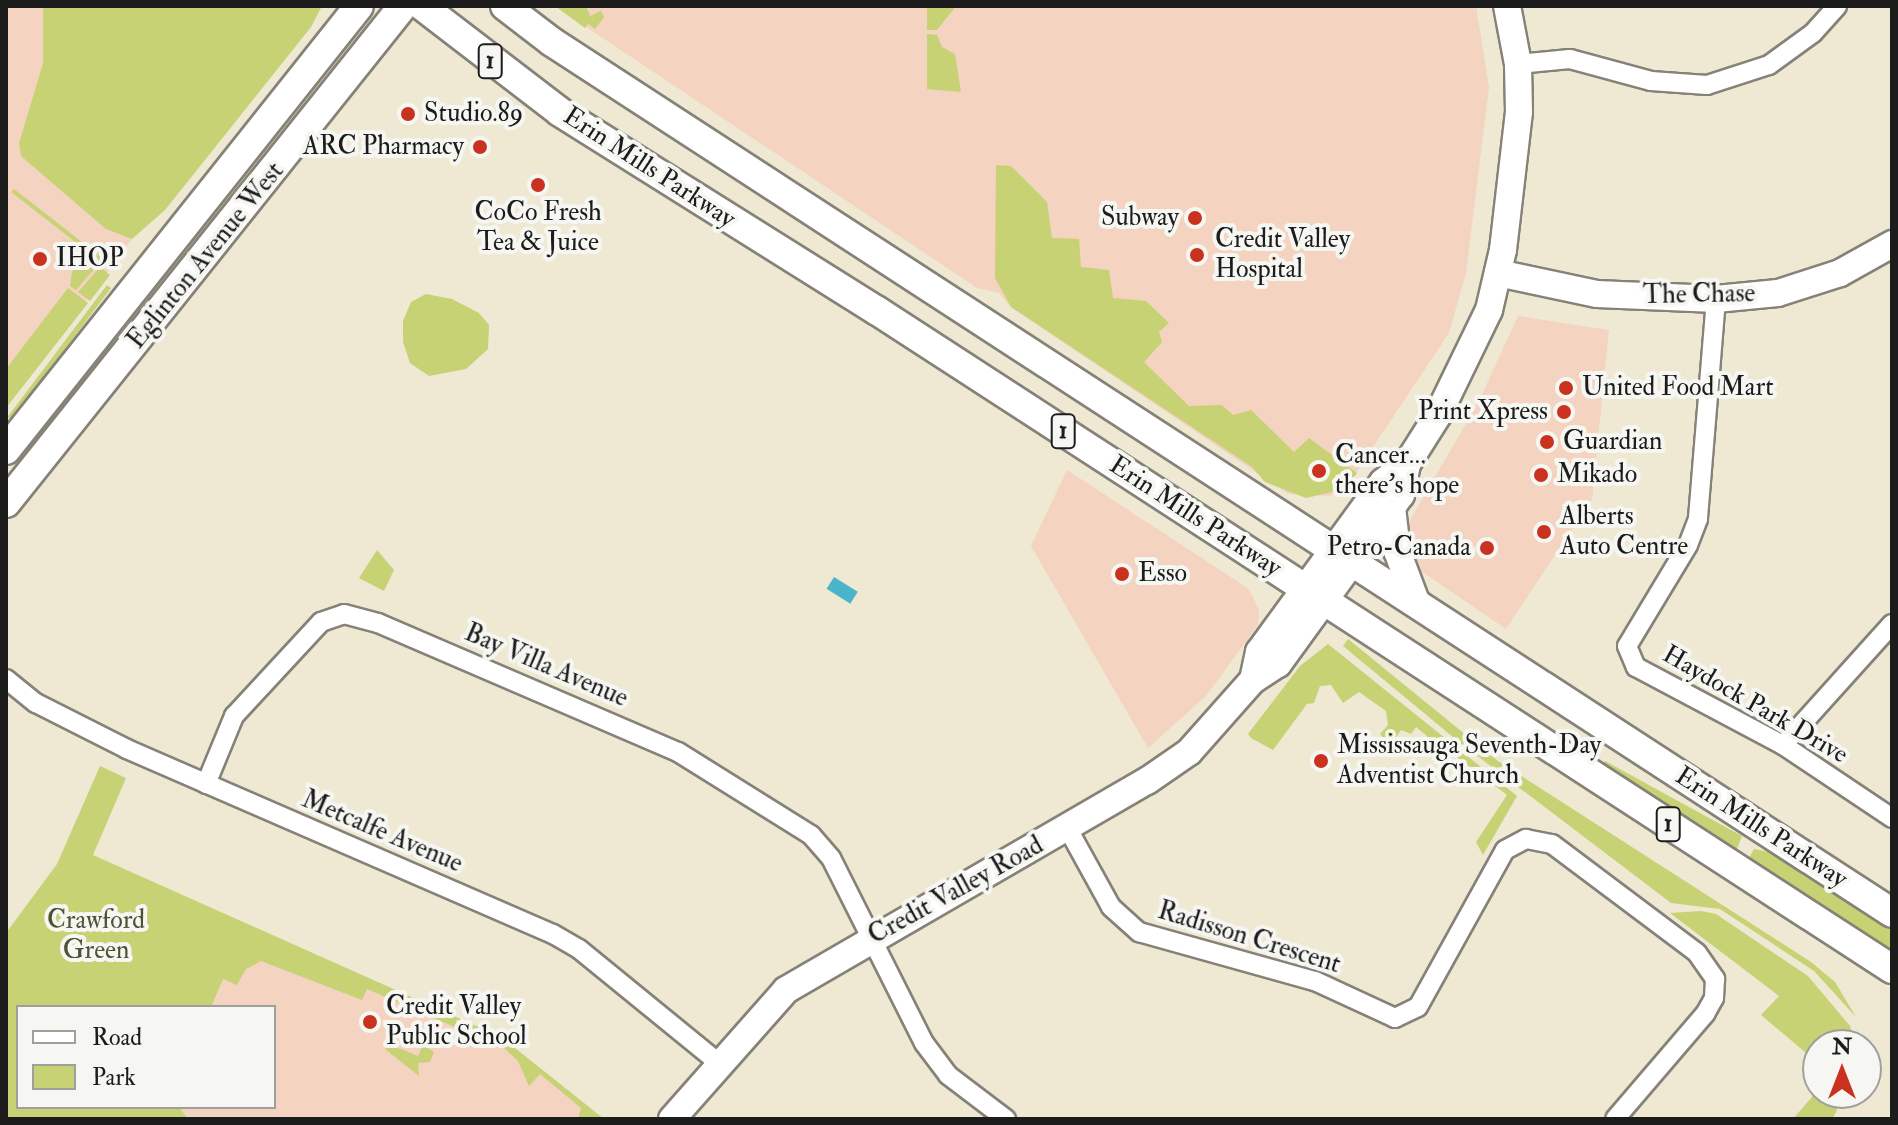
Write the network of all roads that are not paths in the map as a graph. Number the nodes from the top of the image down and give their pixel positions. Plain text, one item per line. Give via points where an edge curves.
1 (359, 6) edge
2 (403, 6) edge
3 (422, 6) edge
4 (505, 6) edge
5 (1507, 6) edge
6 (1837, 6) edge
7 (1518, 64) junction
8 (1892, 245) edge
9 (1498, 273) junction
10 (1716, 299) junction
11 (6, 450) edge
12 (1407, 464) junction
13 (6, 503) edge
14 (1392, 507) junction
15 (1343, 556) junction
16 (1315, 594) junction
17 (1417, 604) junction
18 (1892, 624) edge
19 (6, 679) edge
20 (1783, 745) junction
21 (206, 784) junction
22 (1892, 818) edge
23 (1068, 829) junction
24 (1892, 913) edge
25 (870, 938) junction
26 (1892, 969) edge
27 (719, 1063) junction
28 (672, 1119) edge
29 (1006, 1119) edge
30 (1615, 1119) edge

1 - 11 main road, Eglinton Avenue West
2 - 13 main road, Eglinton Avenue West
3 - 16 main road, Erin Mills Parkway / 1 via 560,112
4 - 15 main road, Erin Mills Parkway / 1 via 552,42
5 - 7 street, Credit Valley Road
6 - 7 street via 1813,33 1769,65 1707,85 1651,81 1570,59
7 - 9 street, Credit Valley Road via 1516,158
8 - 10 street, The Chase via 1840,273 1778,293
9 - 10 street, The Chase via 1597,294
9 - 12 street, Credit Valley Road via 1489,310 1465,365
10 - 20 street, Haydock Park Drive via 1698,519 1627,646 1636,667
12 - 14 street, Credit Valley Road via 1401,495
12 - 15 street, Credit Valley Road via 1383,482
14 - 15 street, Credit Valley Road
14 - 17 street via 1397,551
15 - 16 street, Credit Valley Road
15 - 17 main road, Erin Mills Parkway / 1
16 - 23 street, Credit Valley Road via 1259,652 1253,680 1189,752
16 - 26 main road, Erin Mills Parkway / 1
17 - 24 main road, Erin Mills Parkway / 1
18 - 20 street
19 - 21 street, Metcalfe Avenue via 71,722
20 - 22 street, Haydock Park Drive
21 - 25 street, Bay Villa Avenue via 234,716 321,622 358,615 659,743 800,827 831,858
21 - 27 street, Metcalfe Avenue via 553,934 579,949
23 - 25 street, Credit Valley Road
23 - 30 street, Radisson Crescent via 1111,907 1139,932 1315,981 1395,1018 1418,1007 1505,850 1526,839 1552,844 1697,953 1715,979 1714,998 1705,1014
25 - 27 street, Credit Valley Road via 786,990
25 - 29 street via 932,1054 948,1075
27 - 28 street, Credit Valley Road

